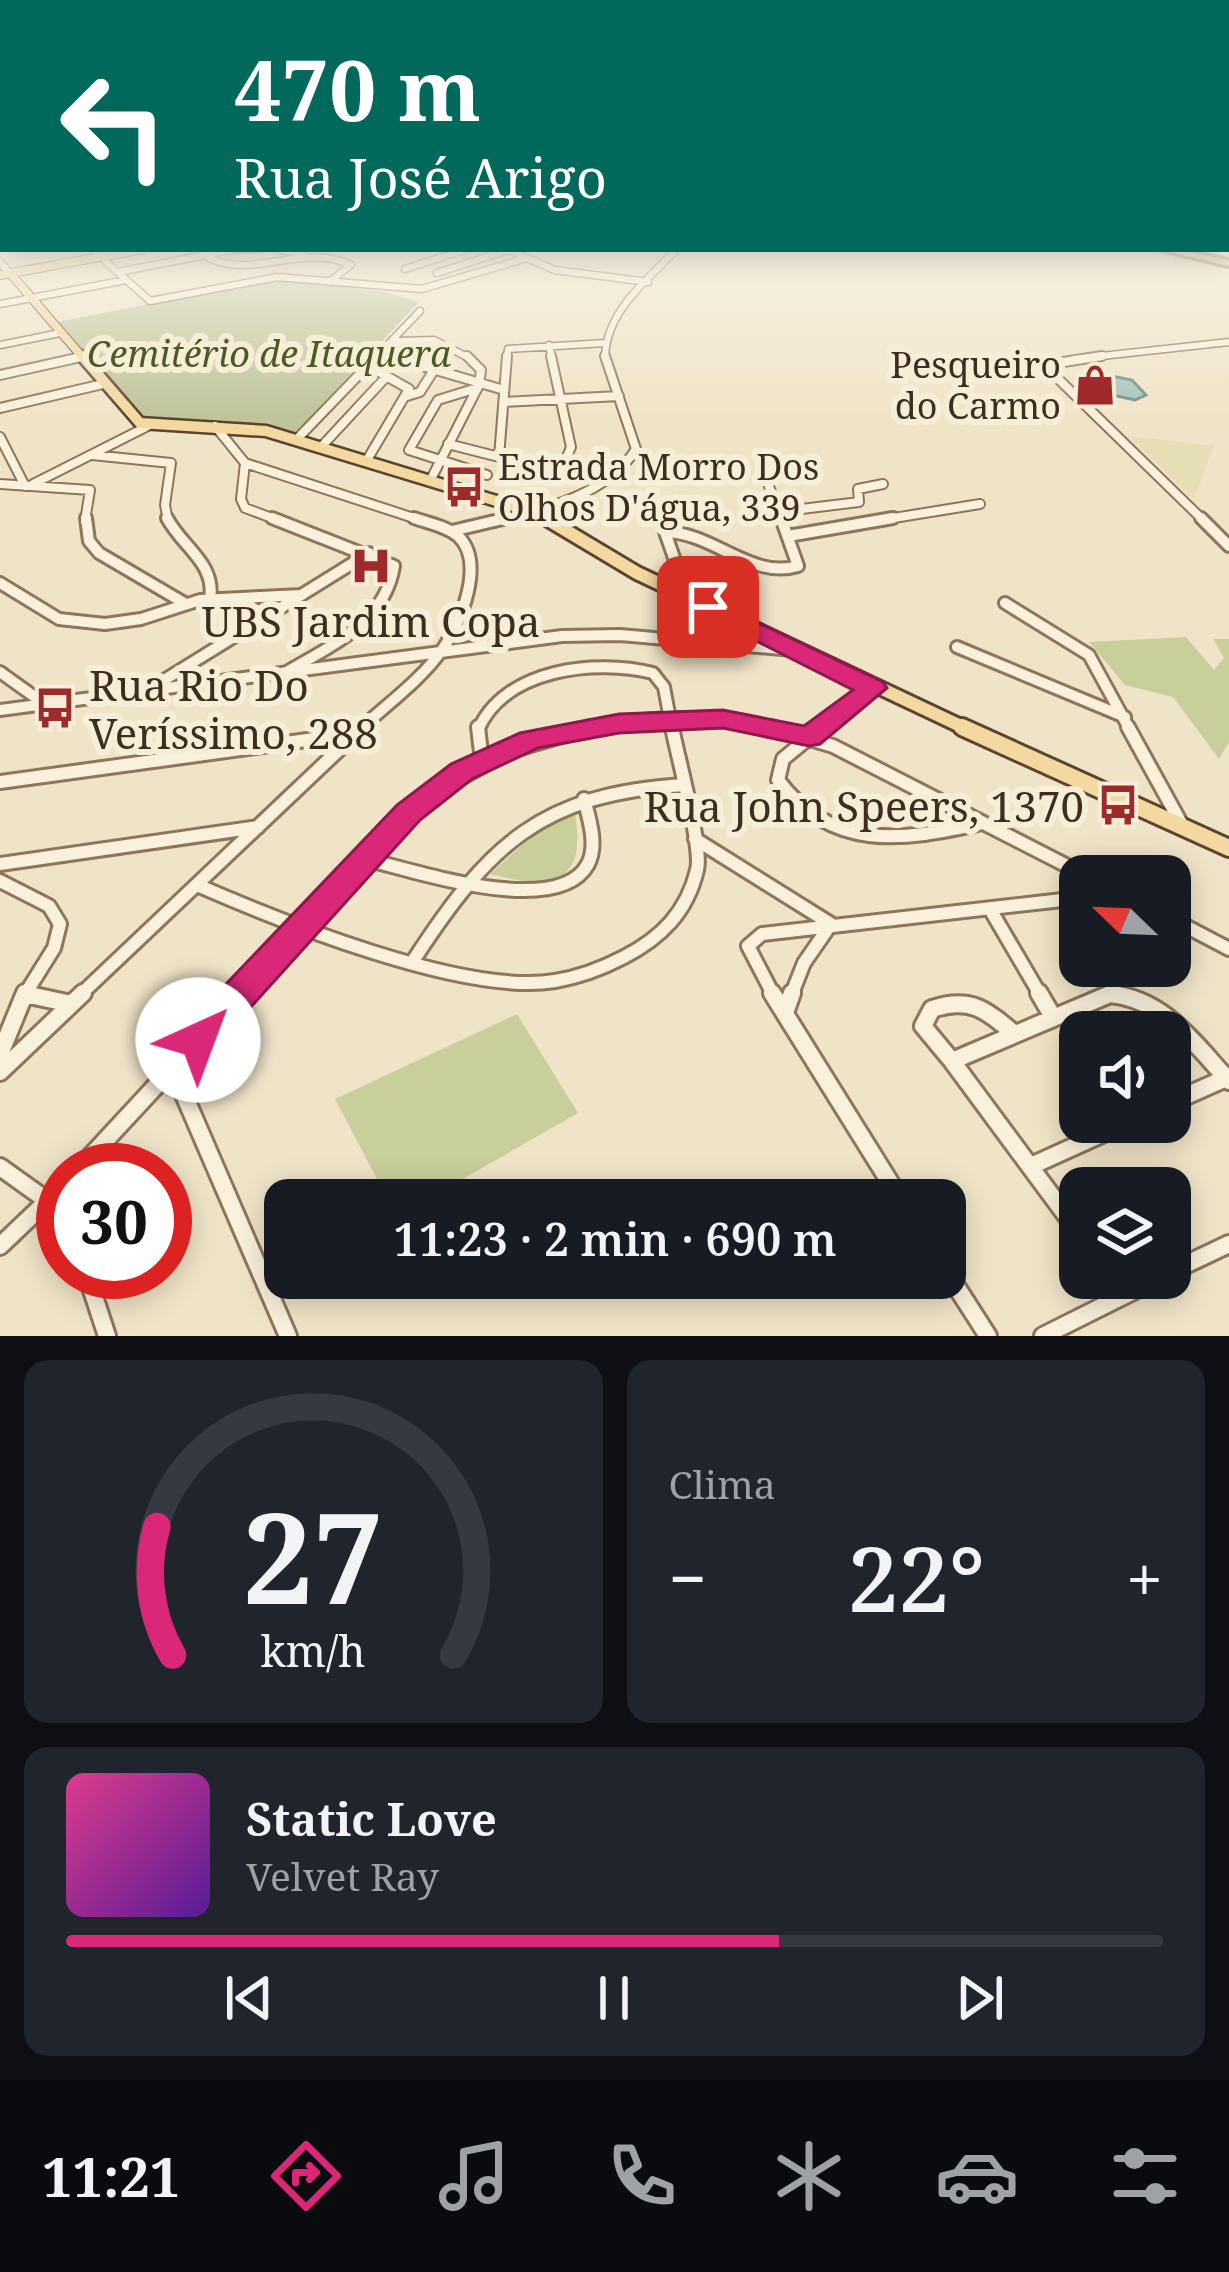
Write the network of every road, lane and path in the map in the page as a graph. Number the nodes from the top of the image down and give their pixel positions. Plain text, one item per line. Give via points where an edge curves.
1 (26, 292) edge
2 (62, 292) edge
3 (141, 292) edge
4 (195, 292) edge
5 (639, 292) edge
6 (32, 298) junction
7 (0, 304) edge
8 (420, 310) dead end
9 (60, 332) junction
10 (400, 339) junction
11 (1229, 342) edge
12 (605, 343) junction
13 (0, 345) edge
14 (549, 345) junction
15 (81, 357) junction
16 (369, 364) junction
17 (432, 369) junction
18 (0, 375) edge
19 (386, 377) junction
20 (104, 384) junction
21 (478, 385) junction
22 (504, 390) junction
23 (407, 396) junction
24 (619, 396) junction
25 (557, 399) junction
26 (504, 402) junction
27 (0, 408) edge
28 (148, 426) junction
29 (215, 426) junction
30 (0, 437) edge
31 (297, 439) junction
32 (448, 444) junction
33 (322, 446) junction
34 (92, 455) junction
35 (499, 457) junction
36 (367, 460) junction
37 (439, 461) junction
38 (244, 464) junction
39 (562, 471) junction
40 (488, 475) dead end
41 (430, 481) junction
42 (767, 481) dead end
43 (601, 482) junction
44 (0, 484) edge
45 (884, 484) dead end
46 (27, 486) junction
47 (980, 504) dead end
48 (777, 512) junction
49 (536, 514) junction
50 (452, 531) junction
51 (788, 536) junction
52 (1229, 546) edge
53 (369, 554) junction
54 (680, 577) junction
55 (0, 583) edge
56 (664, 586) junction
57 (302, 595) junction
58 (688, 598) junction
59 (210, 599) junction
60 (1005, 603) dead end
61 (186, 604) junction
62 (754, 628) junction
63 (716, 643) junction
64 (957, 647) dead end
65 (793, 650) junction
66 (439, 654) junction
67 (404, 658) junction
68 (0, 672) edge
69 (282, 674) junction
70 (415, 678) junction
71 (873, 688) junction
72 (146, 692) junction
73 (46, 705) junction
74 (0, 710) edge
75 (1125, 717) junction
76 (670, 719) junction
77 (358, 733) junction
78 (809, 737) junction
79 (482, 761) junction
80 (0, 782) edge
81 (684, 784) junction
82 (584, 799) junction
83 (982, 823) junction
84 (258, 827) junction
85 (1184, 828) junction
86 (694, 839) junction
87 (1229, 848) edge
88 (365, 859) junction
89 (1059, 862) edge
90 (0, 864) edge
91 (0, 880) edge
92 (468, 880) junction
93 (197, 885) junction
94 (1059, 901) edge
95 (990, 909) junction
96 (831, 924) junction
97 (1191, 929) edge
98 (299, 930) junction
99 (1229, 949) edge
100 (413, 961) junction
101 (25, 994) junction
102 (71, 1004) junction
103 (786, 1010) junction
104 (1053, 1017) junction
105 (1012, 1033) junction
106 (0, 1054) edge
107 (952, 1060) junction
108 (172, 1067) junction
109 (0, 1072) edge
110 (1227, 1080) edge
111 (1191, 1095) edge
112 (103, 1143) edge
113 (1082, 1143) edge
114 (0, 1166) edge
115 (1031, 1166) junction
116 (888, 1179) edge
117 (36, 1186) edge
118 (1059, 1205) edge
119 (36, 1217) edge
120 (1229, 1244) edge
121 (0, 1246) edge
122 (1191, 1263) edge
123 (95, 1299) edge
124 (964, 1299) edge
125 (1098, 1299) edge
126 (107, 1336) edge
127 (288, 1336) edge
128 (988, 1336) edge
129 (1043, 1336) edge

1 - 6 main road
2 - 6 street
3 - 4 street via 150,301
5 - 12 street
6 - 7 street
6 - 9 main road
8 - 10 street
9 - 13 street
9 - 15 main road
10 - 16 street
10 - 17 street
10 - 21 street via 455,347 480,367
11 - 52 street via 1044,365
12 - 14 street
12 - 24 street
14 - 22 street via 506,353
14 - 25 street
15 - 18 street
15 - 20 main road
16 - 17 street
16 - 19 street
16 - 31 street
17 - 21 street
17 - 23 street via 420,392
19 - 23 street via 408,386
19 - 33 street
20 - 27 street
20 - 28 main road
21 - 22 street
21 - 32 street
21 - 37 street via 438,400 409,448
22 - 26 street
23 - 36 street
24 - 25 street
24 - 43 street via 636,449 628,465
25 - 26 street
25 - 39 street via 571,447
26 - 35 street
28 - 29 main road
28 - 34 street
29 - 31 main road
29 - 38 street
30 - 46 street
31 - 33 main road
32 - 35 street
32 - 37 street
33 - 36 main road
34 - 46 street
34 - 59 street via 171,463 165,512 208,567
35 - 39 street
36 - 41 main road
37 - 40 street
37 - 41 street
38 - 50 street
38 - 53 street via 245,508
39 - 43 street
41 - 49 main road
42 - 48 street
43 - 49 street
44 - 46 street
45 - 48 street via 858,489 859,502
46 - 61 street via 90,490 85,528 92,545
47 - 51 street
48 - 51 street
49 - 50 street
49 - 56 main road
50 - 66 street via 469,546 475,573
51 - 54 street via 798,566 776,572 706,535 664,532
53 - 57 street
53 - 69 street via 394,566 382,599 355,628
54 - 56 street
54 - 58 street
55 - 61 street via 48,614 87,623 127,622
56 - 58 main road
57 - 59 street
57 - 72 street
58 - 62 main road
59 - 61 street
60 - 75 street via 1089,655
62 - 63 street
62 - 65 main road
63 - 65 street
63 - 66 street via 592,634
64 - 75 street
65 - 71 main road
66 - 67 street
66 - 70 street
67 - 69 street
67 - 70 street
68 - 73 street
69 - 72 street
70 - 77 street
71 - 78 street
71 - 85 main road
72 - 73 street
73 - 74 street
75 - 85 street
76 - 78 street via 723,719
76 - 79 street via 579,728
76 - 79 street via 653,673 558,670 526,682 484,718 476,734
76 - 81 street
77 - 80 street
77 - 84 street
78 - 83 street
78 - 83 street via 783,758 778,780 794,805 834,829 881,837
79 - 88 street via 422,799
81 - 82 street
81 - 86 street
82 - 92 street via 528,826
82 - 92 street via 591,853 574,880 535,892
83 - 89 street
84 - 90 street
84 - 93 street
85 - 87 main road
86 - 96 street
86 - 100 street via 699,866 677,920 602,968 528,982
88 - 92 street
88 - 98 street
91 - 101 street via 49,907 60,924
92 - 100 street
93 - 98 street
93 - 102 street
94 - 95 street
95 - 96 street
95 - 104 street
96 - 103 street
96 - 103 street via 763,934 748,946
97 - 99 street
98 - 100 street
98 - 108 street
101 - 102 street
101 - 106 street
102 - 109 street
103 - 116 street
104 - 105 street
104 - 110 street via 1110,994 1136,997
105 - 107 street
105 - 107 street via 972,1001 932,1009 923,1026
107 - 115 street
108 - 112 street
108 - 127 street
110 - 111 street
113 - 115 street
114 - 117 street
115 - 118 street
119 - 121 street
120 - 122 street
123 - 126 street
124 - 128 street
125 - 129 street

